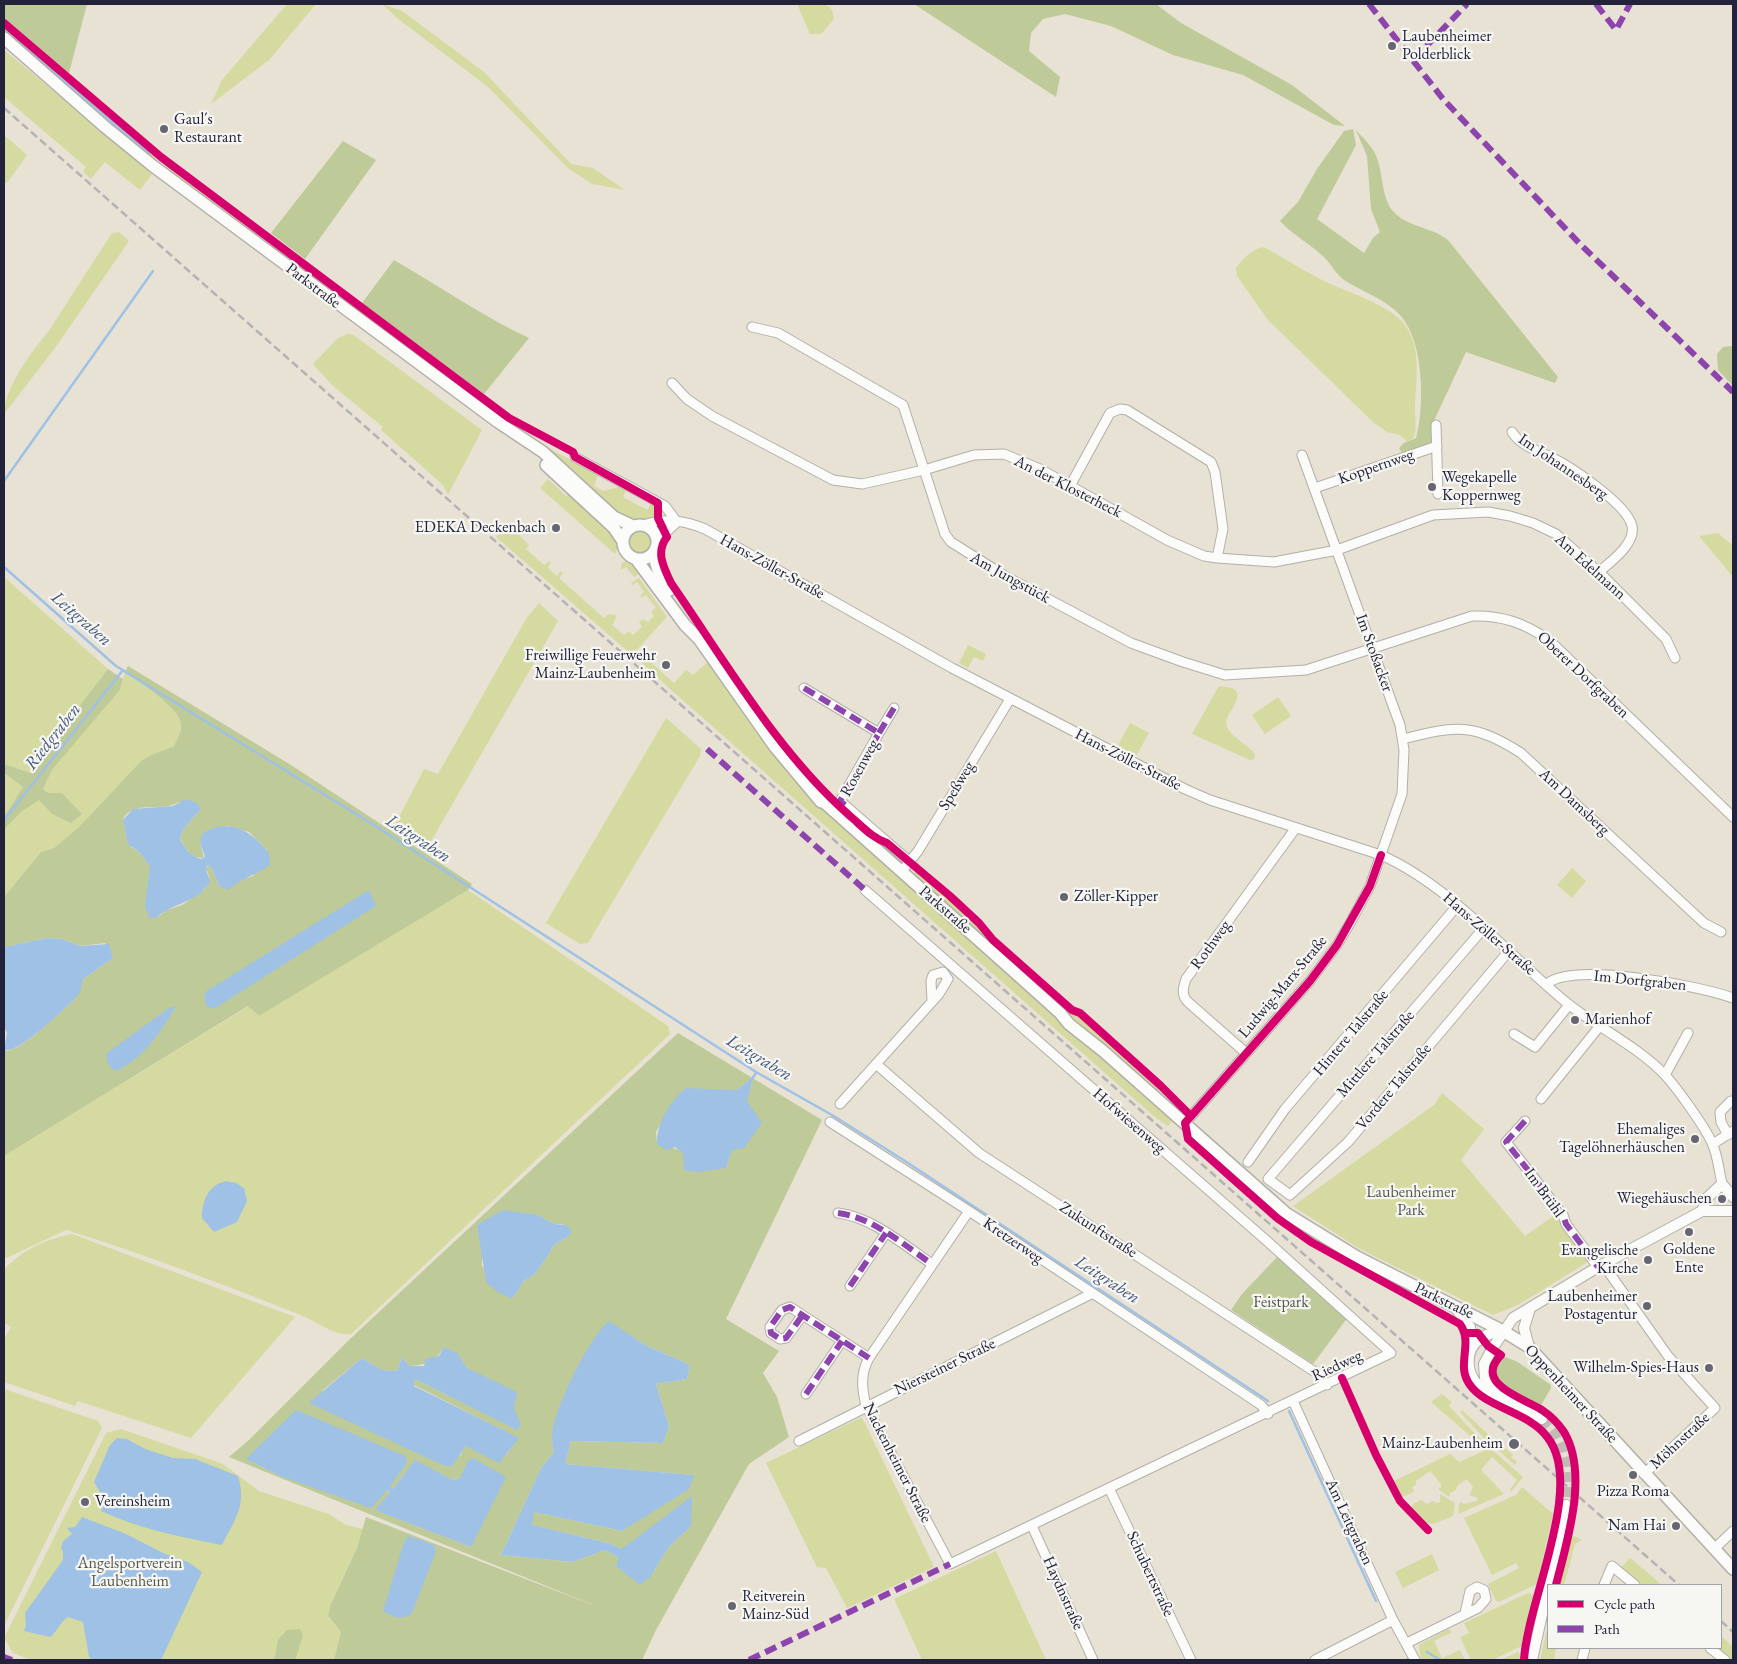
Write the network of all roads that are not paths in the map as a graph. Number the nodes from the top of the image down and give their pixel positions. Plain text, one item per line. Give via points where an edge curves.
1 (4, 38) edge
2 (752, 327) dead end
3 (672, 383) dead end
4 (498, 422) junction
5 (1436, 425) dead end
6 (1512, 432) dead end
7 (1437, 446) junction
8 (1302, 455) dead end
9 (575, 457) dead end
10 (924, 470) junction
11 (1070, 486) junction
12 (1315, 488) junction
13 (1438, 494) dead end
14 (677, 522) junction
15 (639, 525) junction
16 (622, 540) junction
17 (657, 542) junction
18 (1337, 550) junction
19 (653, 553) junction
20 (1217, 558) junction
21 (636, 559) junction
22 (1599, 572) junction
23 (699, 639) junction
24 (1372, 650) junction
25 (1675, 658) dead end
26 (804, 688) dead end
27 (1010, 699) junction
28 (894, 708) dead end
29 (879, 733) junction
30 (1403, 739) junction
31 (1733, 817) edge
32 (1295, 829) junction
33 (1381, 855) junction
34 (910, 862) junction
35 (901, 872) junction
36 (865, 890) dead end
37 (1457, 906) junction
38 (1483, 929) junction
39 (1721, 932) dead end
40 (1508, 952) junction
41 (953, 967) junction
42 (947, 975) junction
43 (1547, 984) junction
44 (1733, 998) edge
45 (932, 1001) junction
46 (1569, 1004) junction
47 (1599, 1028) junction
48 (1688, 1033) dead end
49 (1514, 1034) dead end
50 (1246, 1053) junction
51 (876, 1064) junction
52 (1665, 1075) junction
53 (1542, 1099) dead end
54 (1731, 1101) dead end
55 (840, 1104) dead end
56 (1525, 1121) dead end
57 (830, 1122) dead end
58 (1185, 1123) junction
59 (1730, 1133) edge
60 (1712, 1144) junction
61 (1248, 1162) dead end
62 (1268, 1179) joint
63 (1722, 1184) junction
64 (1733, 1197) edge
65 (969, 1211) junction
66 (1702, 1211) junction
67 (1733, 1211) edge
68 (838, 1213) dead end
69 (886, 1233) junction
70 (932, 1264) junction
71 (1601, 1265) junction
72 (850, 1286) dead end
73 (1091, 1294) junction
74 (1447, 1302) junction
75 (1530, 1308) junction
76 (802, 1316) dead end
77 (1503, 1330) junction
78 (842, 1341) junction
79 (1473, 1346) junction
80 (1529, 1347) junction
81 (1391, 1353) joint
82 (869, 1358) junction
83 (1327, 1386) junction
84 (806, 1394) dead end
85 (1496, 1394) junction
86 (1293, 1401) junction
87 (866, 1406) junction
88 (1268, 1414) junction
89 (1542, 1419) tunnel mouth
90 (799, 1441) dead end
91 (1644, 1474) junction
92 (1109, 1488) junction
93 (1566, 1505) tunnel mouth
94 (1032, 1526) junction
95 (1733, 1531) edge
96 (1714, 1549) junction
97 (950, 1564) joint
98 (1733, 1569) edge
99 (1549, 1584) edge
100 (1604, 1584) edge
101 (1633, 1584) edge
102 (1547, 1592) edge
103 (1465, 1613) dead end
104 (1393, 1620) junction
105 (1407, 1643) junction
106 (1711, 1649) edge
107 (1093, 1660) edge
108 (1191, 1660) edge
109 (1315, 1660) edge
110 (1415, 1660) edge
111 (1532, 1660) edge
112 (1725, 1660) edge

1 - 4 main road, Parkstraße via 153,166
2 - 10 street, Am Jungstück via 778,333 898,400 906,410
3 - 10 street, An der Klosterheck via 687,399 712,416 833,480 862,484
4 - 15 main road, Parkstraße via 543,452 614,517
4 - 16 main road, Parkstraße via 614,528
5 - 7 street, Koppernweg
6 - 22 street, Im Johannesberg via 1529,448 1565,465 1625,513 1632,527 1630,537 1624,549
7 - 12 street, Koppernweg
7 - 13 street, Koppernweg
8 - 12 street, Im Stoßacker
9 - 14 street via 665,506
10 - 11 street, An der Klosterheck via 974,454 1004,454
10 - 24 street, Am Jungstück via 945,534 951,542 1005,576 1131,643 1225,675 1306,670
11 - 20 street, An der Klosterheck via 1167,540 1204,556
11 - 20 street via 1110,414 1126,410 1211,462 1223,529
12 - 18 street, Im Stoßacker
14 - 15 street, Hans-Zöller-Straße
14 - 17 street
14 - 27 street, Hans-Zöller-Straße via 705,529
15 - 16 main road via 626,531
15 - 17 main road via 654,533
16 - 21 main road via 625,552
17 - 19 main road
18 - 20 street, An der Klosterheck via 1274,562
18 - 22 street, Am Edelmann via 1432,515 1488,512 1533,523 1556,534
18 - 24 street, Im Stoßacker
19 - 21 main road via 647,558
19 - 23 main road, Parkstraße via 659,574
21 - 23 main road, Parkstraße
22 - 25 street, Am Edelmann via 1666,639
23 - 35 main road, Parkstraße via 775,747 825,808
24 - 30 street, Im Stoßacker
24 - 31 street, Oberer Dorfgraben via 1472,616 1494,616 1532,628 1549,640
26 - 29 street, Rosenweg
27 - 32 street, Hans-Zöller-Straße via 1185,789
27 - 34 street, Speßweg
28 - 29 street, Rosenweg
29 - 34 street, Rosenweg via 840,801
30 - 33 street, Im Stoßacker via 1402,794
30 - 39 street, Am Damsberg via 1454,728 1485,734 1522,753 1704,923
32 - 33 street, Hans-Zöller-Straße
32 - 50 street, Rothweg via 1184,986 1183,994 1188,1002
33 - 37 street, Hans-Zöller-Straße via 1430,884
33 - 50 street, Ludwig-Marx-Straße via 1370,886 1338,945
34 - 35 street, Speßweg
35 - 58 main road, Parkstraße via 1069,1024
36 - 41 street, Hofwiesenweg
37 - 38 street, Hans-Zöller-Straße
37 - 61 street, Hintere Talstraße via 1285,1109
38 - 40 street, Hans-Zöller-Straße
38 - 62 street, Mittlere Talstraße
40 - 43 street, Hans-Zöller-Straße
40 - 62 street, Vordere Talstraße via 1348,1142 1290,1196
41 - 42 street
41 - 81 street, Hofwiesenweg
42 - 45 street via 947,983
42 - 45 street via 940,971 933,975
43 - 44 street, Im Dorfgraben via 1556,977 1568,975 1635,978 1701,988
43 - 46 street, Hans-Zöller-Straße
45 - 51 street
46 - 47 street, Hans-Zöller-Straße
46 - 49 street via 1535,1047
47 - 52 street, Hans-Zöller-Straße
47 - 53 street
48 - 52 street
50 - 58 street, Ludwig-Marx-Straße
51 - 55 street
51 - 83 street, Zukunftstraße via 979,1153 1318,1374
52 - 60 street, Hans-Zöller-Straße
54 - 59 street via 1720,1112 1721,1122
56 - 71 street, Im Brühl via 1506,1142 1563,1215 1566,1224
57 - 65 street, Kretzerweg
58 - 74 main road, Parkstraße via 1287,1214 1357,1256
59 - 60 street
60 - 63 street, Hans-Zöller-Straße
63 - 64 street
63 - 66 street via 1708,1198
65 - 70 street, Nackenheimer Straße
65 - 73 street, Kretzerweg
66 - 67 street
66 - 71 street
68 - 69 street via 857,1218
69 - 70 street
69 - 72 street
70 - 82 street, Nackenheimer Straße
71 - 75 street
71 - 91 street, Möhnstraße via 1671,1360 1715,1408
73 - 87 street, Niersteiner Straße
73 - 88 street, Kretzerweg via 1261,1405
74 - 77 main road, Parkstraße
74 - 79 street via 1465,1318 1472,1333
75 - 77 street via 1513,1318
75 - 80 street via 1524,1328
76 - 78 street
77 - 79 street via 1481,1338
77 - 80 main road, Oppenheimer Straße
77 - 85 street via 1484,1369 1487,1383
78 - 82 street
78 - 84 street
79 - 85 street via 1469,1362 1472,1377 1479,1386
80 - 91 main road, Oppenheimer Straße
81 - 83 street, Riedweg
82 - 87 street, Nackenheimer Straße via 862,1382
83 - 86 street, Riedweg
85 - 89 street
86 - 88 street, Riedweg
86 - 104 street, Am Leitgraben
87 - 90 street, Niersteiner Straße
87 - 97 street, Nackenheimer Straße
88 - 92 street, Riedweg
91 - 96 main road, Oppenheimer Straße
92 - 94 street, Riedweg
92 - 108 street, Schubertstraße
93 - 99 street
94 - 97 street, Riedweg
94 - 107 street, Haydnstraße
95 - 96 street
96 - 98 main road, Oppenheimer Straße
100 - 101 street via 1612,1566
102 - 111 street
103 - 105 street
104 - 105 street, Am Leitgraben
104 - 109 street
105 - 110 street, Am Leitgraben
106 - 112 street

